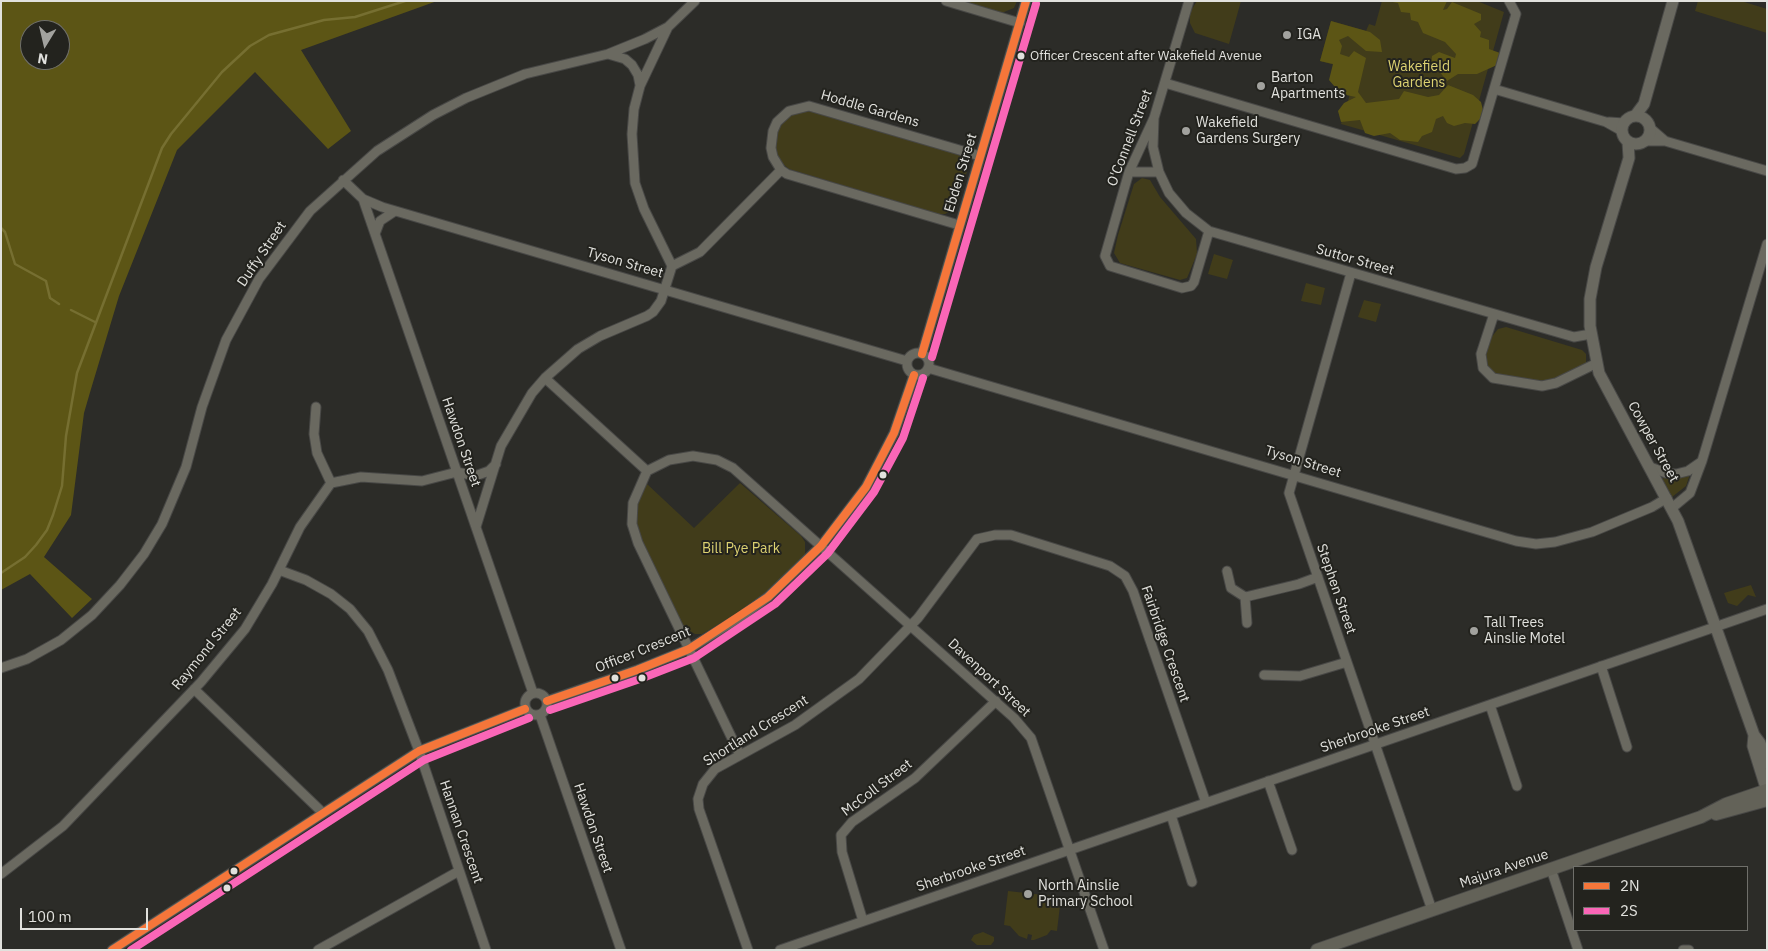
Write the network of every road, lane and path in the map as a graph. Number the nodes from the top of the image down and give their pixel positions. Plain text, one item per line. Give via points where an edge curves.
1 (695, 1) edge
2 (946, 1) edge
3 (1026, 1) edge
4 (1189, 1) edge
5 (1510, 1) edge
6 (1673, 1) edge
7 (1020, 23) junction
8 (668, 27) junction
9 (608, 54) junction
10 (1165, 83) junction
11 (640, 86) junction
12 (1494, 89) junction
13 (1644, 104) junction
14 (1636, 116) junction
15 (1154, 118) junction
16 (1649, 125) junction
17 (1623, 127) junction
18 (1665, 141) junction
19 (1628, 142) junction
20 (1645, 142) junction
21 (980, 156) junction
22 (1629, 158) junction
23 (781, 170) junction
24 (1767, 171) edge
25 (1129, 172) junction
26 (1159, 172) junction
27 (343, 180) junction
28 (363, 199) junction
29 (395, 211) junction
30 (959, 225) junction
31 (1209, 231) junction
32 (375, 234) junction
33 (1767, 244) edge
34 (672, 266) junction
35 (1351, 273) junction
36 (664, 288) junction
37 (1494, 314) junction
38 (1591, 334) junction
39 (922, 354) junction
40 (907, 361) junction
41 (1597, 363) junction
42 (928, 368) junction
43 (914, 375) junction
44 (545, 378) junction
45 (316, 407) dead end
46 (1702, 461) junction
47 (496, 464) junction
48 (1650, 467) junction
49 (647, 471) junction
50 (457, 472) junction
51 (1293, 473) junction
52 (331, 483) junction
53 (1667, 498) junction
54 (1672, 508) junction
55 (476, 527) junction
56 (824, 548) junction
57 (279, 570) junction
58 (1227, 571) dead end
59 (1318, 577) junction
60 (1246, 597) junction
61 (1767, 609) edge
62 (1247, 623) dead end
63 (911, 626) junction
64 (1716, 627) junction
65 (689, 648) junction
66 (1347, 662) junction
67 (1601, 666) junction
68 (1, 668) edge
69 (1264, 675) dead end
70 (194, 689) junction
71 (533, 693) junction
72 (547, 700) junction
73 (996, 701) junction
74 (1490, 704) junction
75 (526, 708) junction
76 (540, 715) junction
77 (1754, 735) junction
78 (1375, 744) junction
79 (1627, 747) dead end
80 (418, 751) junction
81 (740, 755) junction
82 (1767, 763) edge
83 (1268, 781) junction
84 (1517, 786) dead end
85 (1767, 790) edge
86 (1767, 800) edge
87 (1206, 803) junction
88 (323, 813) junction
89 (1172, 814) junction
90 (1702, 816) junction
91 (1070, 850) junction
92 (1292, 850) dead end
93 (1551, 869) junction
94 (459, 871) junction
95 (1, 874) edge
96 (1192, 882) dead end
97 (1432, 910) junction
98 (863, 921) junction
99 (112, 950) edge
100 (318, 950) edge
101 (486, 950) edge
102 (621, 950) edge
103 (748, 950) edge
104 (780, 950) edge
105 (1104, 950) edge
106 (1317, 950) edge
107 (1578, 950) edge
108 (1683, 950) edge
109 (1689, 950) edge

1 - 8 street, Duffy Street
2 - 7 street
3 - 7 street, Ebden Street
4 - 10 street, O'Connell Street
5 - 12 street via 1516,14
6 - 13 street
7 - 21 street, Ebden Street
8 - 9 street, Duffy Street
8 - 11 street
9 - 11 street via 625,59 632,65
9 - 27 street, Duffy Street via 525,74 466,98 402,134
10 - 12 street via 1456,169 1472,164
10 - 15 street, O'Connell Street
11 - 34 street via 632,134 635,183
12 - 17 street
13 - 14 street
13 - 16 street
14 - 16 street
14 - 17 street
15 - 25 street, O'Connell Street
15 - 26 street, Suttor Street via 1153,147
16 - 18 street
16 - 20 street
17 - 19 street
18 - 20 street
18 - 24 street
19 - 20 street via 1636,145
19 - 22 street, Cowper Street
20 - 22 street, Cowper Street
21 - 23 street, Hoddle Gardens via 818,107 801,106 784,116 772,130 771,148
21 - 30 street, Ebden Street
22 - 38 street, Cowper Street via 1591,291
23 - 30 street via 795,177
23 - 34 street via 700,252
25 - 26 street
25 - 31 street, O'Connell Street via 1105,256 1110,266 1182,288 1191,286
26 - 31 street, Suttor Street via 1169,193 1186,213
27 - 28 street, Tyson Street
27 - 68 street, Duffy Street via 296,228 259,280 226,340 202,407 186,467 162,524 144,554 120,585 61,640 27,659
28 - 29 street, Tyson Street
28 - 32 street, Hawdon Street
29 - 32 street via 380,221
29 - 36 street, Tyson Street
30 - 39 street, Ebden Street
31 - 35 street, Suttor Street
32 - 50 street, Hawdon Street
33 - 46 street
34 - 36 street
35 - 37 street, Suttor Street
35 - 51 street, Stephen Street
36 - 40 street, Tyson Street
36 - 44 street via 661,301 653,312 578,349
37 - 38 street, Suttor Street via 1574,337
37 - 41 street via 1481,354 1483,368 1493,378 1542,386 1556,384
38 - 41 street, Cowper Street
39 - 40 street via 912,354
39 - 42 street via 928,359
40 - 43 street via 908,371
41 - 48 street, Cowper Street via 1610,396
42 - 43 street via 921,375
42 - 51 street, Tyson Street
43 - 56 street, Officer Crescent via 894,433 866,487
44 - 47 street via 516,417
44 - 49 street
45 - 52 street via 314,434 317,453
46 - 48 street via 1688,471 1676,474
46 - 54 street via 1690,493
47 - 50 street via 478,475
47 - 55 street
48 - 53 street, Cowper Street
49 - 56 street, Davenport Street via 669,460 692,456 717,460 738,473
49 - 65 street via 633,503 632,524
50 - 52 street via 422,481 361,477
50 - 55 street, Hawdon Street
51 - 53 street, Tyson Street via 1516,541 1536,544 1592,532
51 - 59 street, Stephen Street via 1289,493
52 - 57 street, Raymond Street via 300,527
53 - 54 street, Cowper Street
54 - 64 street, Cowper Street
55 - 71 street, Hawdon Street
56 - 63 street, Davenport Street
56 - 65 street, Officer Crescent via 768,597
57 - 70 street, Raymond Street via 245,629
57 - 80 street, Hannan Crescent via 331,594 350,609 368,631 388,670
58 - 60 street via 1231,588
59 - 60 street
59 - 66 street, Stephen Street
60 - 62 street
61 - 64 street, Sherbrooke Street
63 - 73 street, Davenport Street
63 - 81 street, Shortland Crescent via 859,679 795,725
63 - 87 street, Fairbridge Crescent via 978,539 1011,535 1110,566 1125,576 1133,591
64 - 67 street, Sherbrooke Street
64 - 77 street, Cowper Street
65 - 72 street, Officer Crescent via 637,670
65 - 81 street
66 - 69 street via 1300,676
66 - 78 street, Stephen Street
67 - 74 street, Sherbrooke Street
67 - 79 street
70 - 88 street
70 - 95 street, Raymond Street via 63,826
71 - 72 street via 541,694
71 - 75 street via 526,699
72 - 76 street via 546,710
73 - 91 street, Davenport Street via 1031,738
73 - 98 street, McColl Street via 916,778 852,822 840,835
74 - 78 street, Sherbrooke Street
74 - 84 street
75 - 76 street via 531,714
75 - 80 street
76 - 102 street, Hawdon Street
77 - 82 street, Cowper Street
77 - 85 street, Cowper Street via 1753,746
78 - 83 street, Sherbrooke Street
78 - 97 street, Stephen Street
80 - 88 street
80 - 94 street, Hannan Crescent
81 - 103 street, Shortland Crescent via 707,776 698,799
83 - 87 street, Sherbrooke Street
83 - 92 street
85 - 90 main road, Majura Avenue
86 - 90 main road, Majura Avenue via 1730,812
87 - 89 street, Sherbrooke Street
88 - 99 street
89 - 91 street, Sherbrooke Street
89 - 96 street
90 - 93 main road, Majura Avenue
91 - 98 street, Sherbrooke Street
91 - 105 street, Davenport Street
93 - 97 main road, Majura Avenue
93 - 107 street
94 - 100 street
94 - 101 street, Hannan Crescent
97 - 106 main road, Majura Avenue
98 - 104 street, Sherbrooke Street
108 - 109 street

